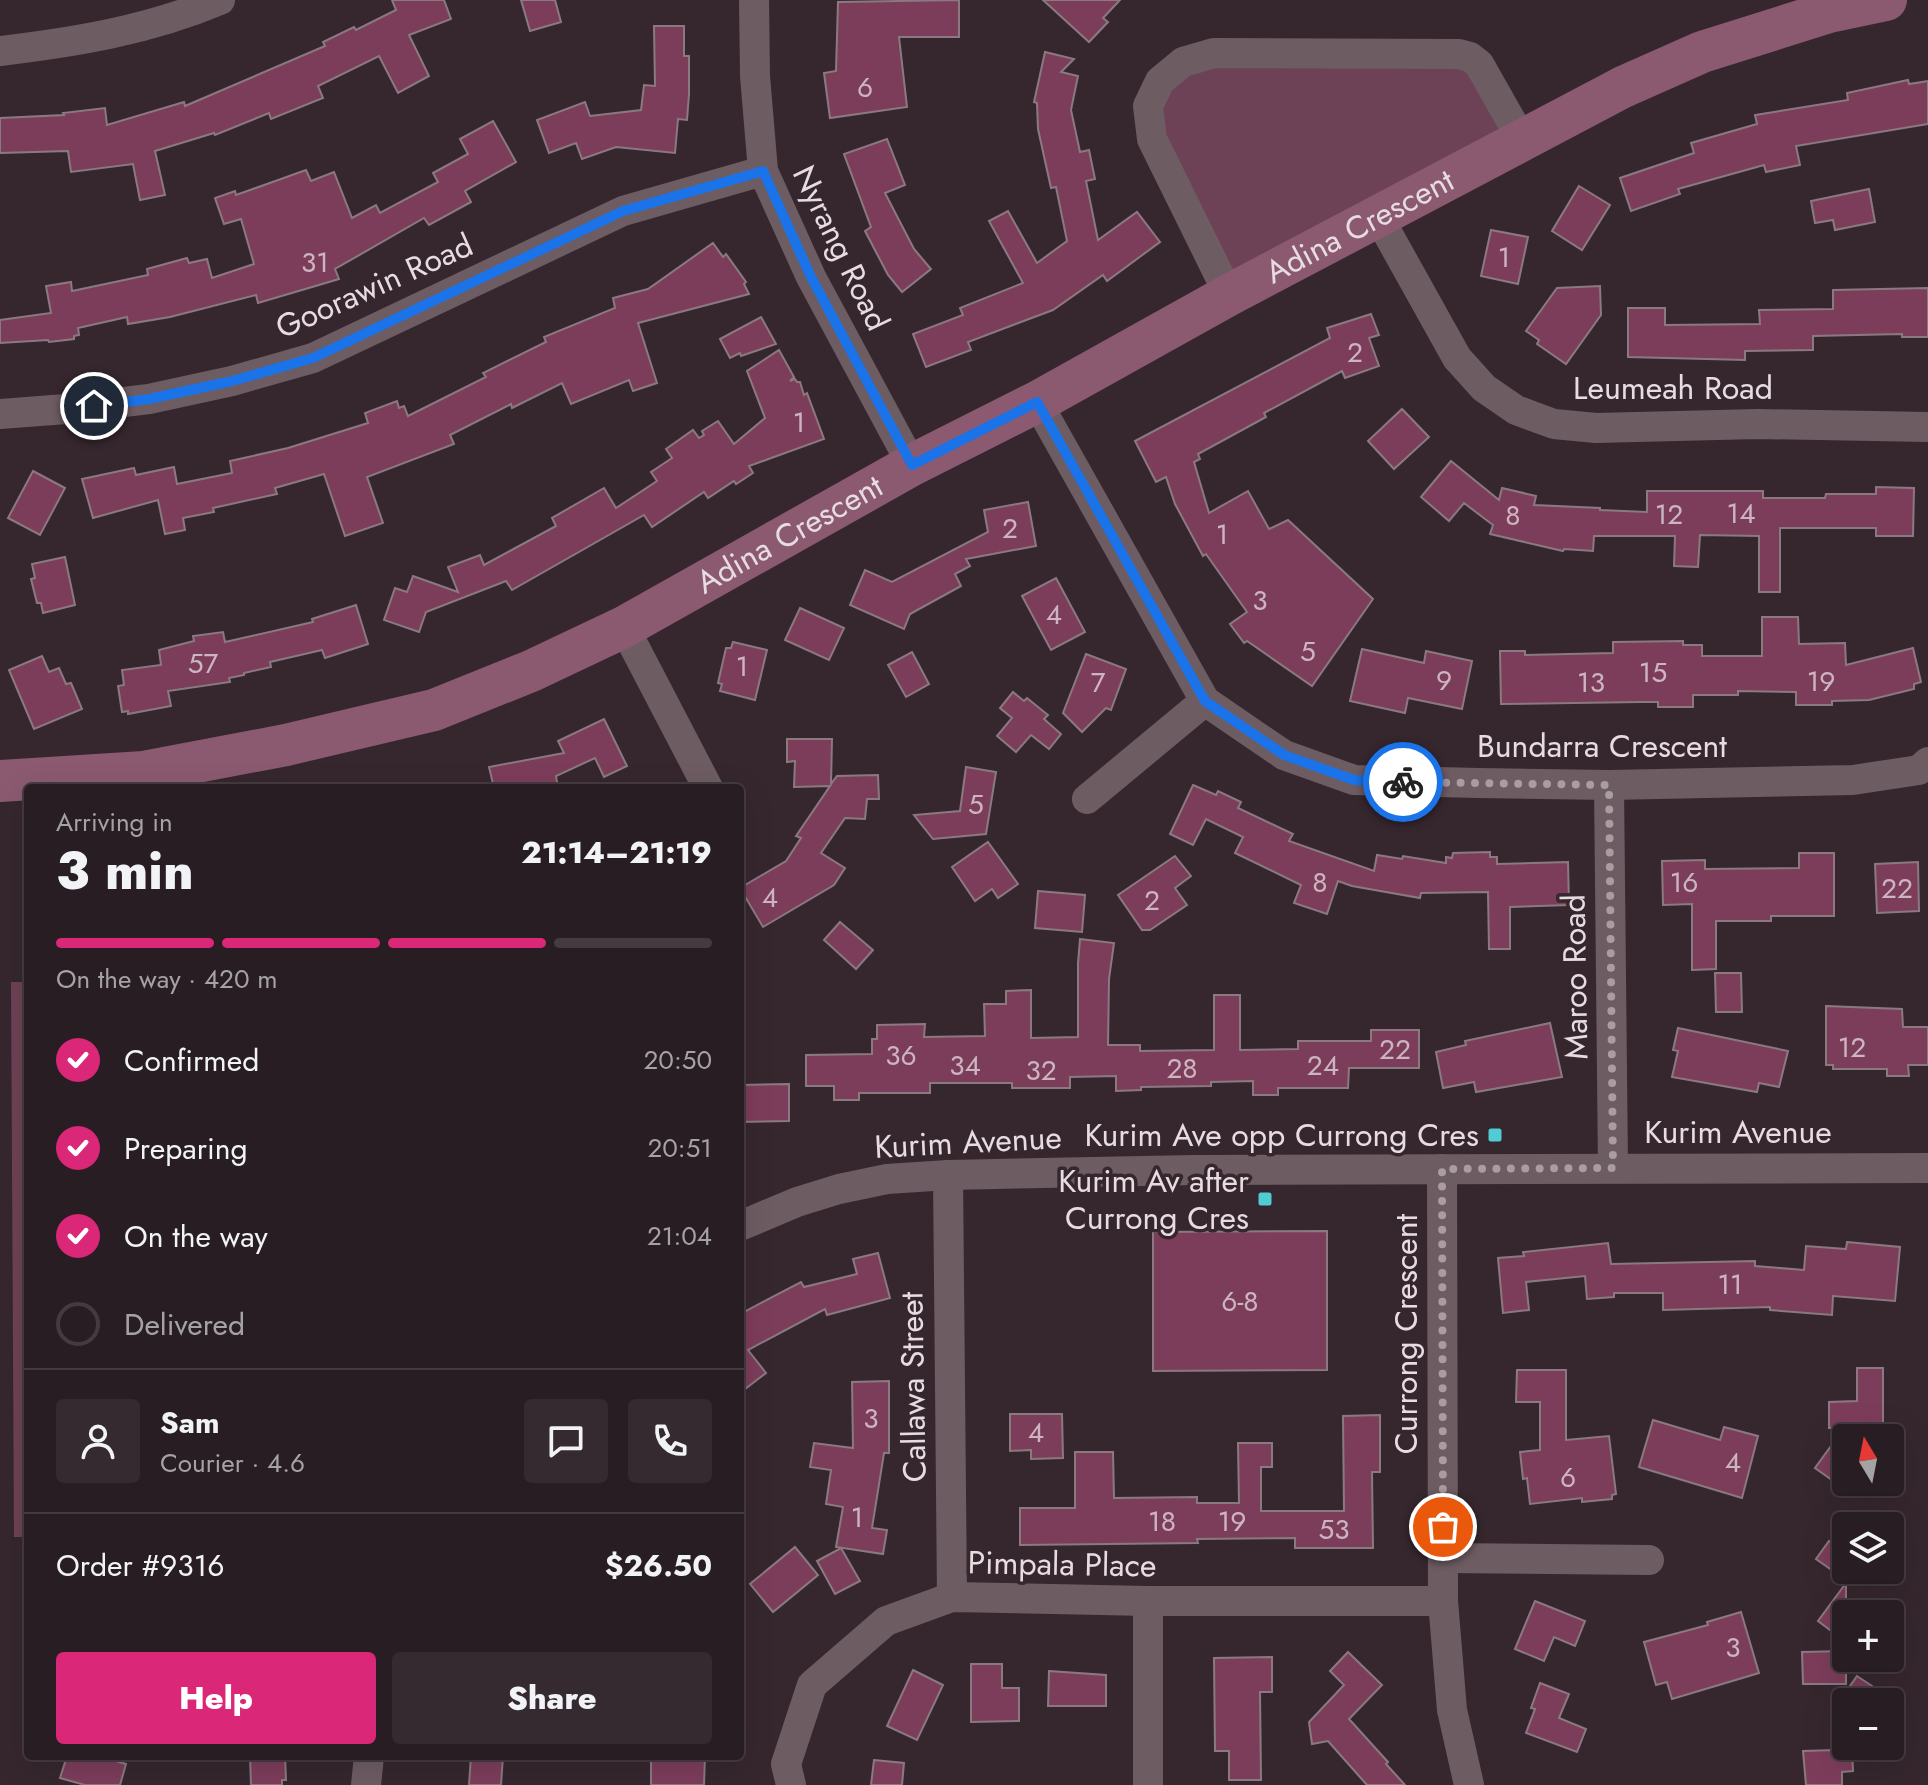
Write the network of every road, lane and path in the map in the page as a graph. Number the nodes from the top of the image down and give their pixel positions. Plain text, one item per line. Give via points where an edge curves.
1 (220, 0) edge
2 (754, 0) edge
3 (1886, 0) edge
4 (1828, 6) edge
5 (0, 51) edge
6 (1522, 140) junction
7 (763, 171) junction
8 (1379, 218) junction
9 (1229, 295) junction
10 (1037, 402) junction
11 (0, 414) edge
12 (1928, 427) edge
13 (912, 465) junction
14 (624, 627) junction
15 (1205, 701) junction
16 (1928, 762) edge
17 (0, 781) edge
18 (706, 784) edge
19 (1609, 785) junction
20 (1087, 799) dead end
21 (1613, 1168) junction
22 (1928, 1168) edge
23 (1442, 1169) junction
24 (948, 1175) junction
25 (744, 1224) edge
26 (1443, 1558) junction
27 (1649, 1560) dead end
28 (952, 1597) junction
29 (1148, 1601) junction
30 (1443, 1601) junction
31 (369, 1760) edge
32 (366, 1785) edge
33 (791, 1785) edge
34 (1148, 1785) edge
35 (1469, 1785) edge

1 - 5 street via 176,19 77,42
2 - 7 street, Nyrang Road
3 - 4 street, Adina Crescent
4 - 6 street, Adina Crescent via 1702,52
6 - 8 street, Adina Crescent
6 - 9 street via 1479,64 1459,54 1214,53 1183,62 1160,81 1148,106 1152,139
7 - 11 street, Goorawin Road via 623,211 313,358 149,399
7 - 13 street, Nyrang Road via 811,277
8 - 9 street, Adina Crescent
8 - 12 street, Leumeah Road via 1457,358 1484,388 1516,410 1554,424 1596,428
9 - 10 street, Adina Crescent
10 - 13 street, Adina Crescent
10 - 15 street, Bundarra Crescent
13 - 14 street, Adina Crescent
14 - 17 street, Adina Crescent via 434,710 144,772
14 - 18 street
15 - 19 street, Bundarra Crescent via 1284,755 1354,780
15 - 20 street
16 - 19 street, Bundarra Crescent via 1919,770 1853,780
19 - 21 street, Maroo Road
21 - 22 street, Kurim Avenue
21 - 23 street, Kurim Avenue
23 - 24 street, Kurim Avenue
23 - 26 street, Currong Crescent
24 - 25 street, Kurim Avenue via 839,1189
24 - 28 street, Callawa Street
26 - 27 street
26 - 30 street, Currong Crescent
28 - 29 street, Pimpala Place
28 - 33 street, Pimpala Place via 886,1621 812,1685 786,1764
29 - 30 street, Pimpala Place
29 - 34 street
30 - 35 street, Currong Crescent via 1452,1710
31 - 32 street

